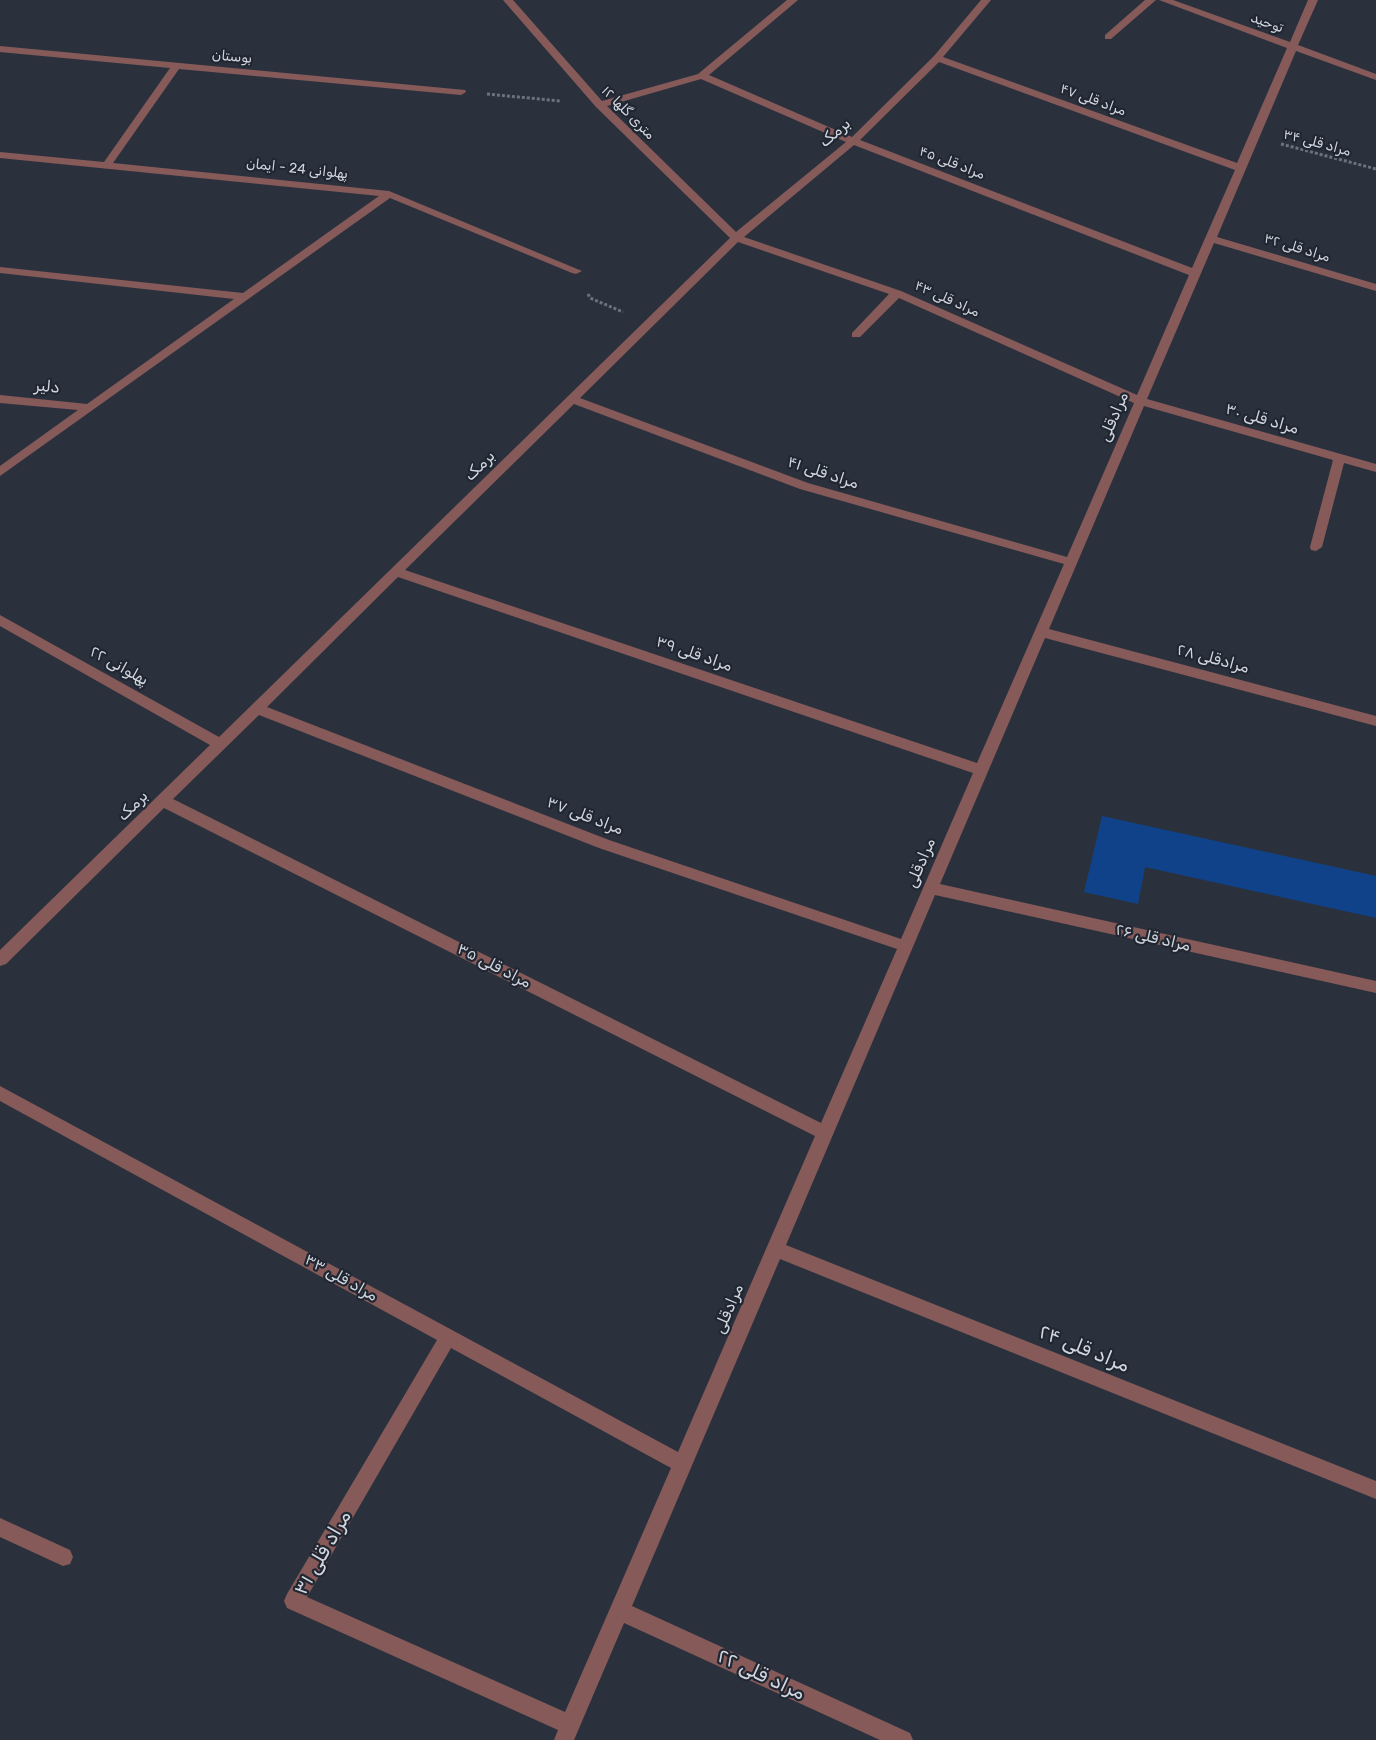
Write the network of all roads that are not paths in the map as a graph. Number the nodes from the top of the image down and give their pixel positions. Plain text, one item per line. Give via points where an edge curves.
1 (508, 0) edge
2 (793, 0) edge
3 (986, 0) edge
4 (1151, 0) edge
5 (1164, 0) edge
6 (1312, 0) edge
7 (1108, 37) dead end
8 (1292, 47) junction
9 (0, 49) edge
10 (937, 58) junction
11 (176, 66) junction
12 (702, 76) junction
13 (1376, 77) edge
14 (461, 92) road end
15 (600, 105) junction
16 (853, 141) junction
17 (0, 155) edge
18 (107, 165) junction
19 (1240, 168) junction
20 (389, 194) junction
21 (1210, 237) junction
22 (736, 238) junction
23 (0, 270) edge
24 (576, 271) road end
25 (1195, 273) junction
26 (1376, 288) edge
27 (897, 293) junction
28 (245, 297) junction
29 (856, 335) dead end
30 (0, 399) edge
31 (571, 399) junction
32 (1140, 401) junction
33 (90, 408) junction
34 (1339, 459) junction
35 (1376, 468) edge
36 (0, 472) edge
37 (1316, 547) dead end
38 (1071, 562) junction
39 (396, 572) junction
40 (0, 620) edge
41 (1041, 632) junction
42 (256, 708) junction
43 (1376, 721) edge
44 (220, 744) junction
45 (981, 770) junction
46 (162, 800) junction
47 (930, 888) junction
48 (905, 946) junction
49 (0, 960) edge
50 (1376, 987) edge
51 (0, 1092) edge
52 (825, 1133) junction
53 (775, 1249) junction
54 (448, 1336) junction
55 (682, 1464) junction
56 (1376, 1490) edge
57 (0, 1527) edge
58 (63, 1557) dead end
59 (620, 1611) junction
60 (567, 1732) edge
61 (903, 1740) edge

1 - 15 street, ۱۲ متری گلها
2 - 12 street
3 - 10 street, برمک
4 - 7 street
5 - 8 street, توحید
6 - 8 street, مرادقلی
8 - 13 street, توحید
8 - 19 street, مرادقلی
9 - 11 street, بوستان
10 - 16 street, برمک
10 - 19 street, مراد قلی ۴۷
11 - 14 street, بوستان
11 - 18 street
12 - 15 street
12 - 16 street, مراد قلی ۴۵
15 - 22 street, ۱۲ متری گلها
16 - 22 street, برمک
16 - 25 street, مراد قلی ۴۵
17 - 18 street, پهلوانی 24 - ایمان
18 - 20 street, پهلوانی 24 - ایمان
19 - 21 street, مرادقلی
20 - 24 street, پهلوانی 24 - ایمان
20 - 28 street
21 - 25 street, مرادقلی
21 - 26 street, مراد قلی ۳۲
22 - 27 street, مراد قلی ۴۳
22 - 31 street, برمک
23 - 28 street
25 - 32 street, مرادقلی
27 - 29 street
27 - 32 street, مراد قلی ۴۳
28 - 33 street
30 - 33 street, دلیر
31 - 38 street, مراد قلی ۴۱ via 804,486
31 - 39 street, برمک
32 - 34 street, مراد قلی ۳۰
32 - 38 street, مرادقلی
33 - 36 street
34 - 35 street, مراد قلی ۳۰
34 - 37 street
38 - 41 street, مرادقلی
39 - 42 street, برمک
39 - 45 street, مراد قلی ۳۹
40 - 44 street, پهلوانی ۲۲
41 - 43 street, مرادقلی ۲۸
41 - 45 street, مرادقلی
42 - 44 street, برمک
42 - 48 street, مراد قلی ۳۷ via 604,844
44 - 46 street, برمک
45 - 47 street, مرادقلی
46 - 49 street, برمک
46 - 52 street, مراد قلی ۳۵
47 - 48 street, مرادقلی
47 - 50 street, مراد قلی ۲۶
48 - 52 street, مرادقلی
51 - 54 street, مراد قلی ۳۳
52 - 53 street, مرادقلی
53 - 55 street, مرادقلی
53 - 56 street, مراد قلی ۲۴
54 - 55 street, مراد قلی ۳۳
54 - 60 street, مراد قلی ۳۱ via 294,1601
55 - 59 street, مرادقلی
57 - 58 street
59 - 60 street, مرادقلی
59 - 61 street, مراد قلی ۲۲

